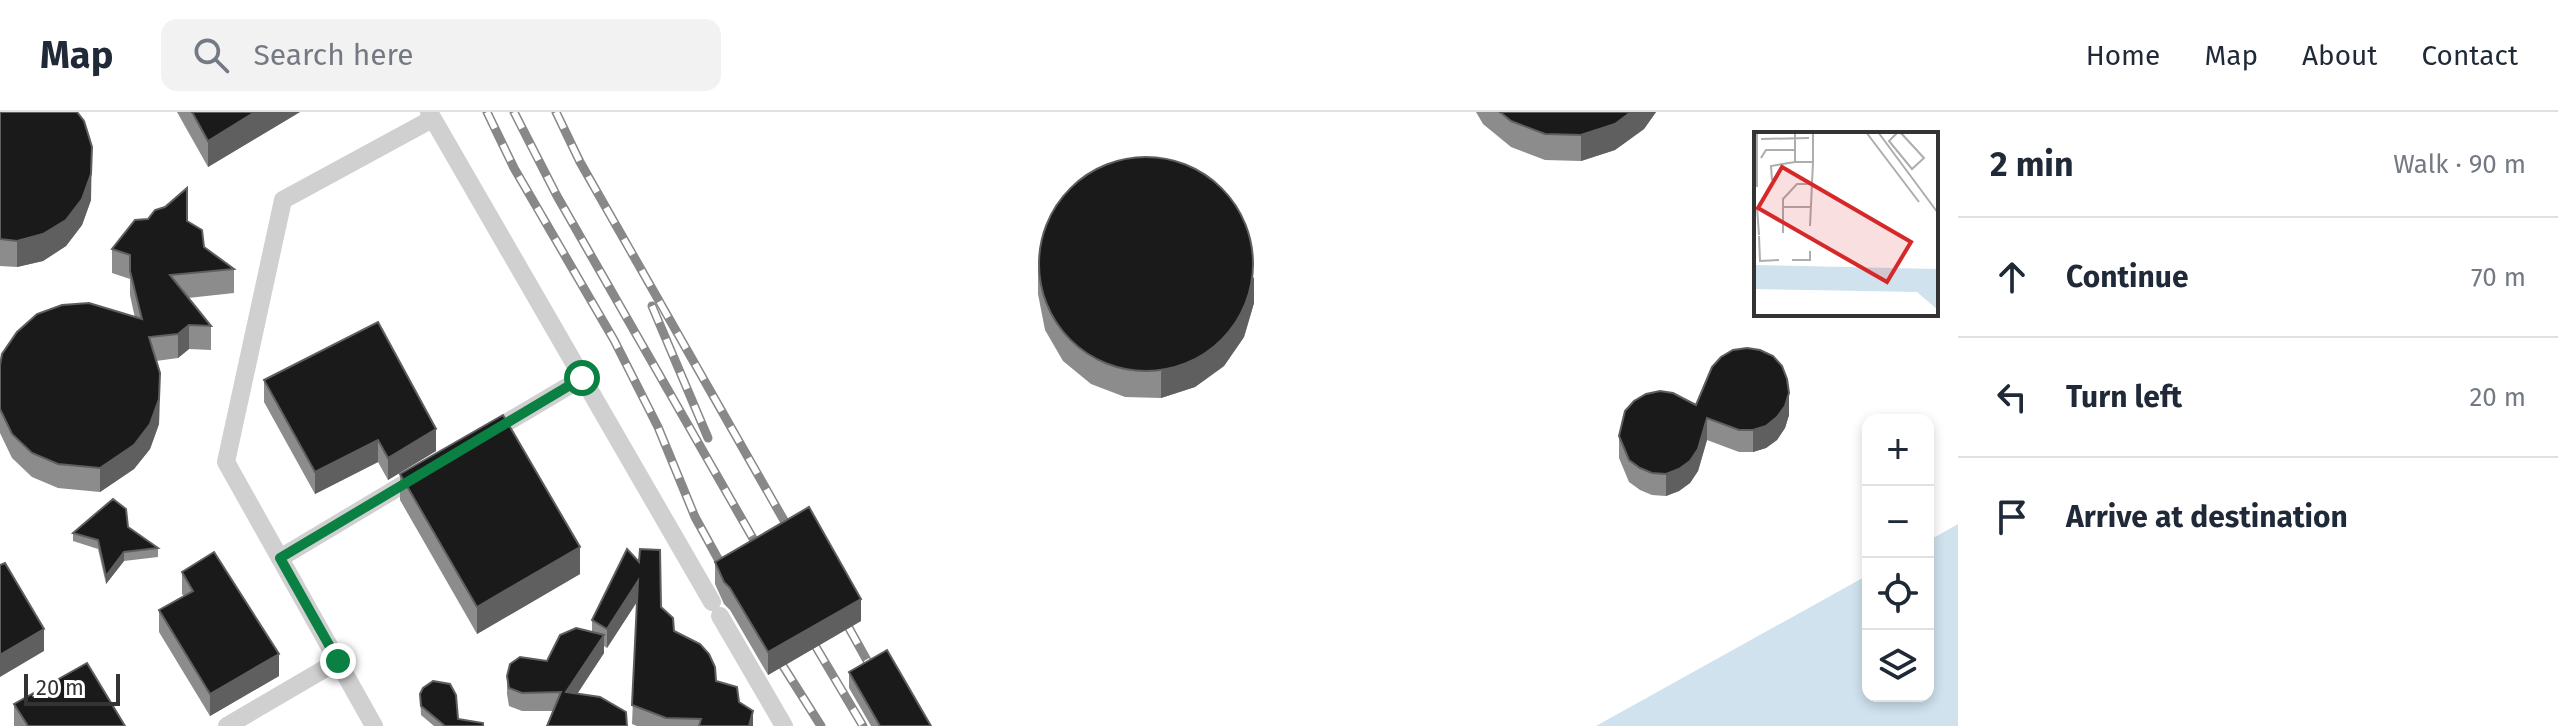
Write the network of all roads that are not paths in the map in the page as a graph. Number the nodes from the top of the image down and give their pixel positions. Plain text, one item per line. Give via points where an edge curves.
1 (431, 116) edge
2 (582, 378) junction
3 (472, 443) edge
4 (431, 468) edge
5 (280, 558) junction
6 (338, 661) junction
7 (227, 726) edge
8 (374, 726) edge
9 (784, 726) edge

1 - 2 lane
1 - 5 lane via 283,200 226,462
2 - 3 lane
2 - 9 lane
4 - 5 lane
5 - 6 lane
6 - 7 lane
6 - 8 lane

